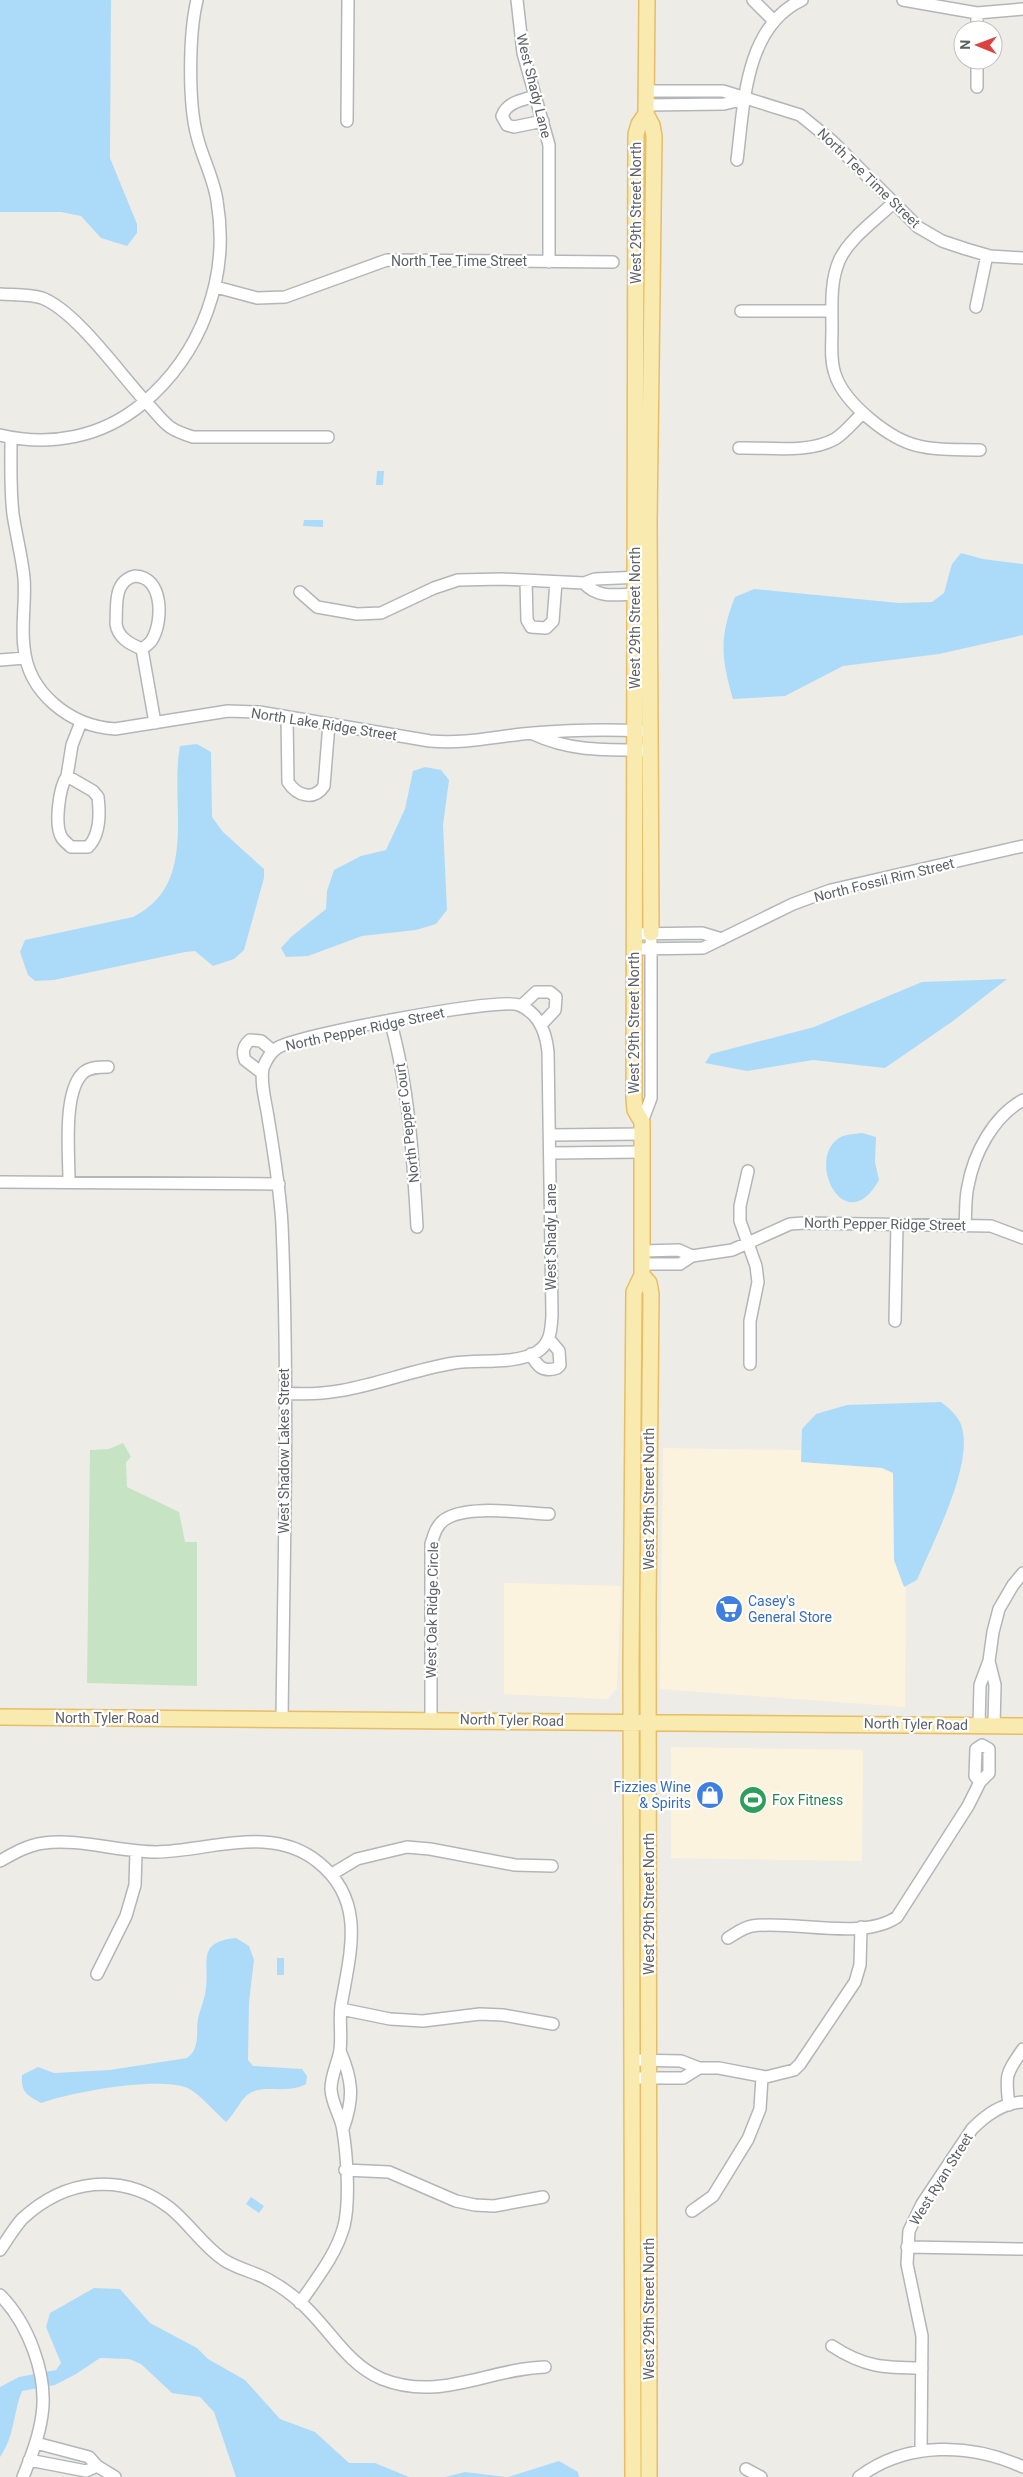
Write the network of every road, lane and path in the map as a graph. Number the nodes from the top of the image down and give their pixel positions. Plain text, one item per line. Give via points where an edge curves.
1 (197, 0) edge
2 (348, 0) edge
3 (516, 0) edge
4 (646, 0) edge
5 (752, 0) edge
6 (903, 0) edge
7 (793, 2) edge
8 (1023, 8) edge
9 (977, 13) junction
10 (977, 20) edge
11 (774, 21) junction
12 (977, 70) edge
13 (977, 87) dead end
14 (535, 96) junction
15 (745, 99) junction
16 (646, 103) junction
17 (543, 121) junction
18 (347, 122) dead end
19 (737, 160) dead end
20 (893, 203) junction
21 (987, 255) junction
22 (1023, 258) edge
23 (549, 262) junction
24 (613, 262) dead end
25 (216, 287) junction
26 (0, 294) edge
27 (976, 307) dead end
28 (741, 311) dead end
29 (832, 311) junction
30 (636, 352) junction
31 (652, 352) junction
32 (146, 402) junction
33 (863, 413) junction
34 (5, 436) edge
35 (328, 437) dead end
36 (739, 448) dead end
37 (980, 450) dead end
38 (643, 577) junction
39 (526, 580) junction
40 (556, 582) junction
41 (584, 583) junction
42 (300, 592) dead end
43 (643, 594) junction
44 (142, 650) junction
45 (25, 658) junction
46 (0, 660) edge
47 (287, 717) junction
48 (81, 722) junction
49 (155, 723) junction
50 (329, 724) junction
51 (642, 731) junction
52 (532, 733) junction
53 (642, 750) junction
54 (67, 776) junction
55 (1023, 846) edge
56 (651, 933) junction
57 (683, 933) junction
58 (722, 940) junction
59 (635, 941) junction
60 (651, 948) junction
61 (683, 948) junction
62 (521, 1006) junction
63 (390, 1020) junction
64 (541, 1025) junction
65 (273, 1052) junction
66 (108, 1067) dead end
67 (262, 1073) junction
68 (1023, 1100) edge
69 (642, 1128) junction
70 (551, 1135) junction
71 (551, 1152) junction
72 (642, 1152) junction
73 (748, 1171) dead end
74 (69, 1181) junction
75 (0, 1182) edge
76 (279, 1184) junction
77 (897, 1224) junction
78 (965, 1225) junction
79 (416, 1227) dead end
80 (1023, 1238) edge
81 (747, 1245) junction
82 (642, 1263) junction
83 (895, 1321) dead end
84 (549, 1339) junction
85 (531, 1354) junction
86 (750, 1364) dead end
87 (285, 1393) junction
88 (549, 1514) dead end
89 (633, 1514) junction
90 (649, 1514) junction
91 (1023, 1573) edge
92 (0, 1717) edge
93 (282, 1719) junction
94 (431, 1720) junction
95 (632, 1722) junction
96 (649, 1723) junction
97 (985, 1725) junction
98 (1023, 1726) edge
99 (136, 1852) junction
100 (0, 1861) edge
101 (552, 1866) dead end
102 (332, 1874) junction
103 (861, 1927) junction
104 (728, 1938) dead end
105 (97, 1974) dead end
106 (341, 2009) junction
107 (552, 2024) dead end
108 (1023, 2049) edge
109 (340, 2051) junction
110 (633, 2060) junction
111 (648, 2060) junction
112 (699, 2068) junction
113 (762, 2077) junction
114 (632, 2078) junction
115 (648, 2078) junction
116 (1023, 2102) edge
117 (1009, 2105) junction
118 (343, 2129) junction
119 (346, 2170) junction
120 (544, 2197) dead end
121 (692, 2211) dead end
122 (906, 2247) junction
123 (1023, 2249) edge
124 (0, 2250) edge
125 (0, 2295) edge
126 (300, 2302) junction
127 (832, 2346) dead end
128 (545, 2367) dead end
129 (922, 2368) junction
130 (36, 2443) junction
131 (921, 2450) junction
132 (29, 2460) junction
133 (97, 2466) junction
134 (1023, 2468) edge
135 (746, 2469) dead end
136 (23, 2477) edge
137 (115, 2477) edge
138 (633, 2477) edge
139 (649, 2477) edge
140 (761, 2477) edge
141 (859, 2477) edge

1 - 25 street via 192,101 196,134 220,216 220,266
2 - 18 street
3 - 14 street, West Shady Lane via 523,53
4 - 16 main road, West 29th Street North
5 - 11 street
6 - 9 street
7 - 11 street
8 - 9 street
9 - 10 street
11 - 15 street via 763,34 753,60
12 - 13 street
14 - 17 street, West Shady Lane
14 - 17 street via 511,104 504,109 502,116 507,125 514,127
15 - 16 street, North Tee Time Street via 724,90
15 - 19 street
15 - 20 street, North Tee Time Street via 778,106 800,116 832,142
16 - 30 main road, West 29th Street North via 636,134
16 - 31 main road, West 29th Street North via 654,136
17 - 23 street, West Shady Lane via 549,145
20 - 21 street, North Tee Time Street via 918,227 942,241
20 - 29 street via 854,241 840,260 834,276
21 - 22 street, North Tee Time Street
21 - 27 street
23 - 24 street, North Tee Time Street
23 - 25 street, North Tee Time Street via 387,260 304,292 271,299
25 - 32 street via 192,345 163,386
26 - 32 street via 42,298 65,311
28 - 29 street
29 - 33 street via 835,376
30 - 31 street
30 - 38 main road, West 29th Street North
31 - 38 main road, West 29th Street North
32 - 34 street via 117,423 91,433 56,440
32 - 35 street via 172,430 194,437
33 - 36 street via 836,438 823,444
33 - 37 street via 885,432 918,446
34 - 45 street, North Lake Ridge Street via 24,576
38 - 41 street via 595,579
38 - 43 main road, West 29th Street North
39 - 40 street
39 - 40 street via 527,620 531,627 539,629 546,628 553,621
39 - 42 street via 458,580 380,613 357,614 317,607
40 - 41 street
41 - 43 street via 592,592 607,595
43 - 51 main road, West 29th Street North
44 - 44 street via 156,629 158,595 150,580 135,576 123,581 119,590 117,629 128,643
44 - 49 street
45 - 46 street
45 - 48 street, North Lake Ridge Street via 35,682 50,700 65,714
47 - 49 street, North Lake Ridge Street via 228,711
47 - 50 street, North Lake Ridge Street
47 - 50 street via 288,782 302,795 320,792 324,786
48 - 49 street, North Lake Ridge Street via 97,728 115,729
48 - 54 street via 72,745
50 - 52 street, North Lake Ridge Street via 454,743
51 - 52 street, North Lake Ridge Street
51 - 53 main road, West 29th Street North
52 - 53 street via 554,744 575,748
53 - 56 main road, West 29th Street North
53 - 59 main road, West 29th Street North
54 - 54 street via 62,784 59,828 62,839 71,847 88,847 98,829 98,797
55 - 58 street, North Fossil Rim Street via 830,890 793,904
56 - 57 street
56 - 59 street
56 - 60 street, West 29th Street North
57 - 58 street via 702,933
57 - 61 street
58 - 61 street, North Fossil Rim Street via 703,948
59 - 60 street, North Fossil Rim Street
59 - 69 main road, West 29th Street North via 634,1099
60 - 61 street, North Fossil Rim Street
60 - 69 street, West 29th Street North via 651,1098
62 - 63 street, North Pepper Ridge Street via 508,1002
62 - 64 street
62 - 64 street via 536,992 550,992 556,997 555,1010
63 - 65 street, North Pepper Ridge Street via 289,1043
63 - 79 street, North Pepper Court via 406,1097
64 - 70 street via 548,1052
65 - 67 street, North Pepper Ridge Street
65 - 67 street via 261,1041 246,1043 243,1050 245,1060
66 - 74 street via 95,1067 83,1072 76,1082 70,1102
67 - 76 street
68 - 78 street via 997,1123 979,1150 967,1187
69 - 70 street
69 - 72 main road, West 29th Street North
70 - 71 street, West Shady Lane
71 - 72 street
71 - 84 street, West Shady Lane via 552,1315
72 - 82 main road, West 29th Street North
73 - 81 street via 740,1206 740,1221
74 - 75 street
74 - 76 street
76 - 87 street, West Shadow Lakes Street
77 - 78 street, North Pepper Ridge Street
77 - 81 street, North Pepper Ridge Street via 790,1224
77 - 83 street
78 - 80 street, North Pepper Ridge Street via 991,1226
81 - 82 street, North Pepper Ridge Street via 692,1256 680,1264
81 - 86 street via 756,1266 758,1282 750,1321
82 - 89 main road, West 29th Street North via 634,1292
82 - 90 main road, West 29th Street North via 651,1294
84 - 85 street
84 - 85 street via 559,1351 560,1364 557,1368 540,1368
85 - 87 street via 452,1364 346,1391 308,1395
87 - 93 street, West Shadow Lakes Street
88 - 94 street, West Oak Ridge Circle via 458,1513 443,1521 435,1531 431,1544
89 - 90 street
89 - 95 main road, West 29th Street North
90 - 96 main road, West 29th Street North
91 - 97 street via 999,1609 993,1632 989,1661 980,1685
92 - 93 main road, North Tyler Road
93 - 94 main road, North Tyler Road
94 - 95 main road, North Tyler Road
95 - 96 main road, North Tyler Road
95 - 110 main road, West 29th Street North
96 - 97 main road, North Tyler Road
96 - 111 main road, West 29th Street North
97 - 98 main road, North Tyler Road
97 - 103 street via 982,1746 976,1749 975,1776 980,1782 968,1806 897,1917 888,1924
99 - 100 street via 44,1843
99 - 102 street via 175,1852 257,1840 293,1848 316,1860
99 - 105 street via 135,1885 126,1916
101 - 102 street via 515,1865 407,1847 357,1859
102 - 106 street via 352,1919 352,1946
103 - 104 street via 751,1926
103 - 113 street via 860,1965 855,1982 800,2064 794,2070
106 - 107 street via 390,2019 423,2021 480,2014
106 - 109 street
108 - 117 street via 1008,2069
109 - 118 street via 331,2087 334,2109
109 - 118 street via 350,2074 351,2090 351,2107
110 - 111 street
110 - 114 main road, West 29th Street North
111 - 112 street via 681,2061
111 - 115 main road, West 29th Street North
112 - 113 street via 719,2068
112 - 115 street via 683,2078
113 - 121 street via 760,2108 748,2139 713,2196
114 - 115 street
114 - 138 main road, West 29th Street North
115 - 139 main road, West 29th Street North
116 - 117 street, West Ryan Street
117 - 122 street, West Ryan Street via 990,2113 972,2129 915,2216
118 - 119 street
119 - 120 street via 389,2172 456,2201 475,2205 494,2206
119 - 126 street via 344,2226 332,2256
122 - 123 street
122 - 129 street, West Ryan Street via 921,2322
124 - 126 street via 22,2220 46,2202 75,2187 102,2183 126,2186 170,2208 198,2239 225,2260 269,2280
125 - 130 street via 27,2334 39,2370 42,2413
126 - 128 street via 349,2357 381,2378 401,2385 444,2388 525,2368
127 - 129 street via 872,2366
129 - 131 street, West Ryan Street
130 - 132 street
130 - 133 street via 89,2457
131 - 134 street via 981,2452 1004,2458
131 - 141 street via 892,2458
132 - 133 street via 86,2471
132 - 136 street
133 - 137 street
135 - 140 street

